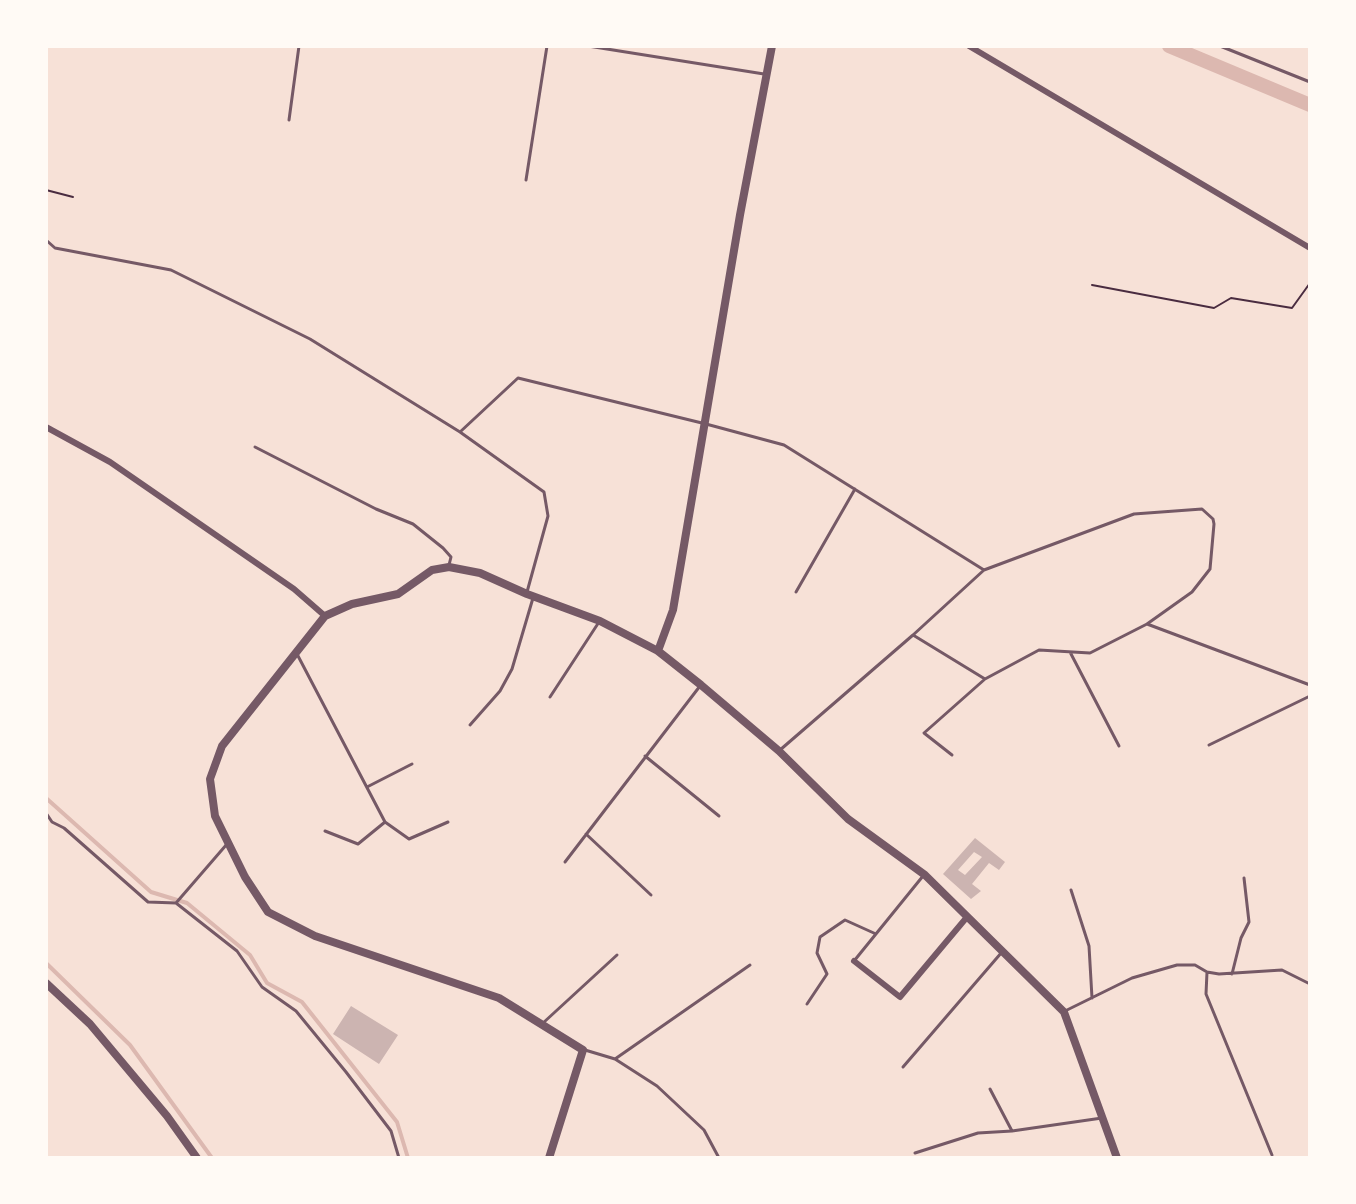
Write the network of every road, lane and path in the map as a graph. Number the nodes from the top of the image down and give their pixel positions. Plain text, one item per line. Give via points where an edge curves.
1 (299, 46) edge
2 (547, 46) edge
3 (588, 46) edge
4 (772, 46) edge
5 (969, 46) edge
6 (1220, 46) edge
7 (766, 75) junction
8 (1310, 82) edge
9 (289, 120) dead end
10 (526, 180) dead end
11 (46, 190) edge
12 (73, 197) dead end
13 (46, 240) edge
14 (1310, 248) edge
15 (1310, 283) edge
16 (1092, 285) dead end
17 (706, 424) junction
18 (46, 427) edge
19 (460, 432) junction
20 (255, 447) dead end
21 (855, 489) junction
22 (449, 567) junction
23 (984, 570) junction
24 (796, 592) dead end
25 (530, 595) junction
26 (325, 616) junction
27 (600, 621) junction
28 (1147, 624) junction
29 (913, 635) junction
30 (658, 651) junction
31 (1069, 651) junction
32 (297, 654) junction
33 (985, 679) junction
34 (701, 685) junction
35 (1310, 685) edge
36 (1310, 696) edge
37 (550, 697) dead end
38 (470, 725) dead end
39 (1209, 745) dead end
40 (1119, 746) dead end
41 (779, 751) junction
42 (952, 755) dead end
43 (645, 756) junction
44 (412, 764) dead end
45 (367, 788) junction
46 (46, 813) edge
47 (719, 816) dead end
48 (385, 822) junction
49 (448, 822) dead end
50 (325, 831) dead end
51 (586, 834) junction
52 (227, 844) junction
53 (565, 862) dead end
54 (924, 875) junction
55 (1244, 878) dead end
56 (1071, 890) dead end
57 (651, 895) dead end
58 (176, 903) junction
59 (967, 917) junction
60 (876, 934) junction
61 (1002, 952) junction
62 (617, 955) dead end
63 (854, 961) joint
64 (750, 965) dead end
65 (1207, 972) junction
66 (1232, 974) junction
67 (46, 983) edge
68 (1310, 984) edge
69 (1092, 998) junction
70 (807, 1004) dead end
71 (1064, 1012) junction
72 (542, 1024) junction
73 (583, 1050) junction
74 (615, 1059) junction
75 (903, 1067) dead end
76 (990, 1089) dead end
77 (1103, 1117) junction
78 (1012, 1131) junction
79 (915, 1154) dead end
80 (1272, 1155) dead end
81 (197, 1158) edge
82 (399, 1158) edge
83 (549, 1158) edge
84 (719, 1158) edge
85 (1117, 1158) edge

1 - 9 lane
2 - 10 lane
3 - 7 lane
4 - 7 street
5 - 14 street
6 - 8 lane
7 - 17 street
11 - 12 path
13 - 19 lane via 55,248 171,270 310,339
15 - 16 path via 1292,308 1231,298 1214,308
17 - 19 lane via 518,378
17 - 21 lane via 784,445
17 - 30 street via 673,610
18 - 26 street via 110,462 294,588
19 - 25 lane via 544,492 548,516
20 - 22 lane via 413,524 444,548 451,557
21 - 23 lane
21 - 24 lane
22 - 25 street via 480,573
22 - 26 street via 432,570 398,594 352,604
23 - 28 lane via 1134,514 1202,509 1214,524 1210,569 1192,592
23 - 29 lane
25 - 27 street
25 - 38 lane via 512,669 500,691
26 - 32 street
27 - 30 street
27 - 37 lane
28 - 31 lane via 1090,652
28 - 35 lane
29 - 33 lane
29 - 41 lane
30 - 34 street
31 - 33 lane via 1039,650
31 - 40 lane
32 - 45 lane
32 - 52 street via 222,746 210,779 215,816
33 - 42 lane via 924,733
34 - 41 street
34 - 43 lane
36 - 39 lane
41 - 54 street via 848,819
43 - 47 lane
43 - 51 lane
44 - 45 lane
45 - 48 lane
46 - 58 lane via 148,902
48 - 49 lane via 409,839
48 - 50 lane via 358,844
51 - 53 lane
51 - 57 lane
52 - 58 lane
52 - 72 street via 268,912 315,936 499,998
54 - 59 street
54 - 60 lane
55 - 66 lane via 1249,921
56 - 69 lane via 1089,946
58 - 82 lane via 237,951 262,987 296,1011 391,1131
59 - 61 street
59 - 63 street via 900,997
60 - 63 lane
60 - 70 lane via 845,920 819,937 817,953 827,974
61 - 71 street
61 - 75 lane
62 - 72 lane
64 - 74 lane
65 - 66 lane
65 - 69 lane via 1195,965 1177,965 1132,978
65 - 80 lane via 1206,994
66 - 68 lane via 1282,970
67 - 81 street via 90,1024
69 - 71 lane
71 - 77 street
72 - 73 street
73 - 74 lane
73 - 83 street
74 - 84 lane via 657,1086 704,1130
76 - 78 lane
77 - 78 lane
77 - 85 street
78 - 79 lane via 978,1133

